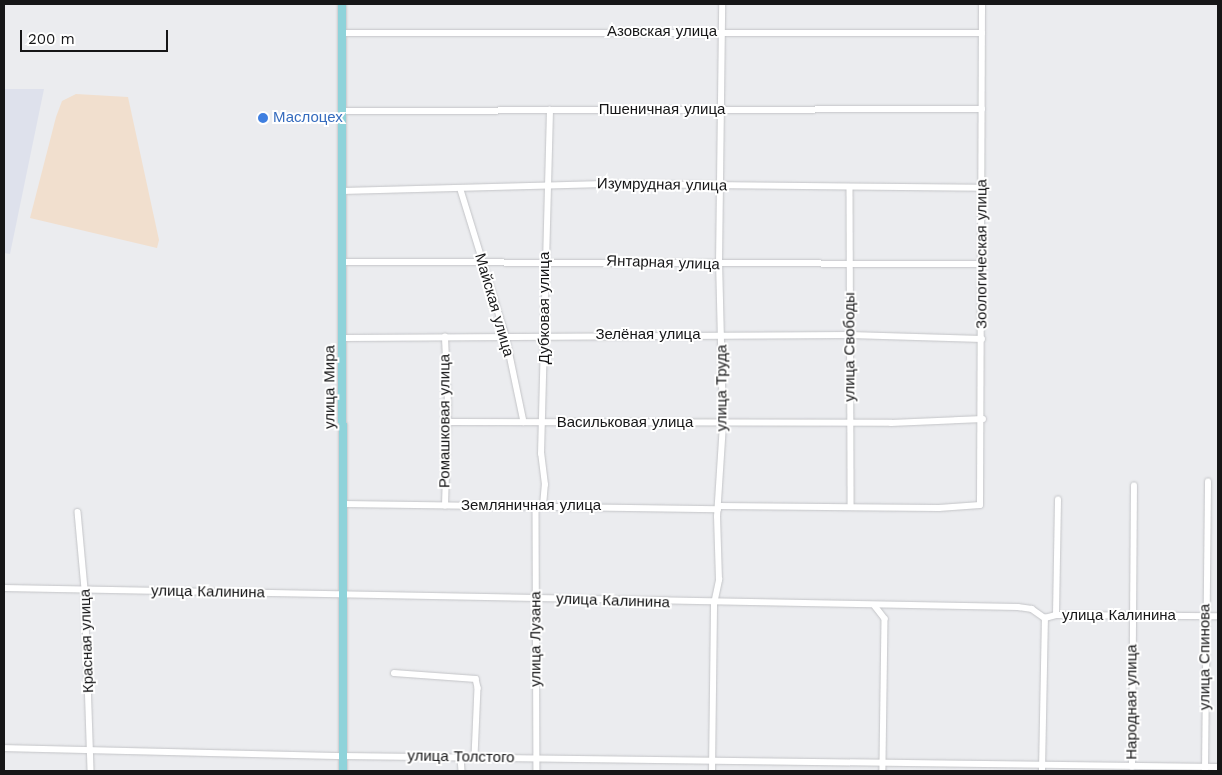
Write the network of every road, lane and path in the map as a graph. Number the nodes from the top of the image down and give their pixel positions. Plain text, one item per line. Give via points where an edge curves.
1 (342, 4) edge
2 (722, 4) edge
3 (982, 4) edge
4 (722, 32) junction
5 (342, 33) junction
6 (982, 33) junction
7 (982, 109) junction
8 (550, 110) junction
9 (720, 110) junction
10 (342, 111) junction
11 (548, 185) junction
12 (719, 186) junction
13 (850, 187) junction
14 (982, 188) junction
15 (462, 190) junction
16 (342, 191) junction
17 (343, 262) junction
18 (545, 262) junction
19 (482, 263) junction
20 (982, 264) junction
21 (719, 265) junction
22 (850, 265) junction
23 (722, 335) junction
24 (850, 335) junction
25 (506, 336) junction
26 (545, 336) junction
27 (445, 337) junction
28 (344, 338) junction
29 (982, 339) junction
30 (983, 419) junction
31 (447, 422) junction
32 (524, 422) junction
33 (543, 422) junction
34 (850, 422) junction
35 (723, 424) junction
36 (1208, 482) dead end
37 (1134, 486) dead end
38 (1058, 500) dead end
39 (344, 504) junction
40 (980, 505) joint
41 (445, 506) junction
42 (536, 506) junction
43 (543, 506) junction
44 (718, 507) junction
45 (851, 507) junction
46 (78, 512) dead end
47 (4, 588) edge
48 (85, 590) junction
49 (344, 594) junction
50 (536, 598) junction
51 (714, 604) junction
52 (875, 606) junction
53 (1132, 614) junction
54 (1056, 615) junction
55 (1205, 616) junction
56 (1218, 616) edge
57 (1045, 618) junction
58 (394, 673) dead end
59 (4, 748) edge
60 (90, 748) junction
61 (343, 756) junction
62 (462, 757) junction
63 (476, 757) junction
64 (537, 758) junction
65 (712, 760) junction
66 (883, 762) junction
67 (1132, 767) junction
68 (1218, 767) edge
69 (1042, 768) edge
70 (1205, 769) edge
71 (91, 771) edge
72 (343, 771) edge
73 (462, 771) edge
74 (537, 771) edge
75 (712, 771) edge
76 (883, 771) edge

1 - 5 main road, улица Мира
2 - 4 street, улица Труда
3 - 6 street, Зоологическая улица
4 - 5 street, Азовская улица
4 - 6 street, Азовская улица
4 - 9 street, улица Труда
5 - 10 main road, улица Мира
6 - 7 street, Зоологическая улица
7 - 9 street, Пшеничная улица
7 - 14 street, Зоологическая улица
8 - 9 street, Пшеничная улица
8 - 10 street, Пшеничная улица
8 - 11 street, Дубковая улица
9 - 12 street, улица Труда
10 - 16 main road, улица Мира
11 - 12 street, Изумрудная улица
11 - 15 street, Изумрудная улица
11 - 18 street, Дубковая улица
12 - 13 street, Изумрудная улица
12 - 21 street, улица Труда
13 - 14 street, Изумрудная улица
13 - 22 street, улица Свободы
14 - 20 street, Зоологическая улица
15 - 16 street, Изумрудная улица
15 - 19 street, Майская улица
16 - 17 main road, улица Мира
17 - 19 street, Янтарная улица
17 - 28 main road, улица Мира
18 - 19 street, Янтарная улица
18 - 21 street, Янтарная улица
18 - 26 street, Дубковая улица
19 - 25 street, Майская улица
20 - 22 street, Янтарная улица
20 - 29 street, Зоологическая улица
21 - 22 street, Янтарная улица
21 - 23 street, улица Труда
22 - 24 street, улица Свободы
23 - 24 street, Зелёная улица
23 - 26 street, Зелёная улица
23 - 35 street, улица Труда
24 - 29 street, Зелёная улица
24 - 34 street, улица Свободы
25 - 26 street, Зелёная улица
25 - 27 street, Зелёная улица
25 - 32 street, Майская улица
26 - 33 street, Дубковая улица
27 - 28 street, Зелёная улица
27 - 31 street, Ромашковая улица
28 - 39 main road, улица Мира
29 - 30 street, Зоологическая улица
30 - 34 street, Васильковая улица
30 - 40 street, Зоологическая улица
31 - 32 street, Васильковая улица
31 - 41 street, Ромашковая улица
32 - 33 street, Васильковая улица
33 - 35 street, Васильковая улица
33 - 43 street, Дубковая улица
34 - 35 street, Васильковая улица
34 - 45 street, улица Свободы
35 - 44 street, улица Труда
36 - 55 street, улица Спинова
37 - 53 street, Народная улица
38 - 54 street
39 - 41 street, Земляничная улица
39 - 49 main road, улица Мира
40 - 45 street, Земляничная улица
41 - 42 street, Земляничная улица
42 - 43 street, Земляничная улица
42 - 50 street, улица Лузана
43 - 44 street, Земляничная улица
44 - 45 street, Земляничная улица
44 - 51 street, улица Труда via 720,580
46 - 48 street, Красная улица
47 - 48 street, улица Калинина
48 - 49 street, улица Калинина
48 - 60 street, Красная улица
49 - 50 street, улица Калинина
49 - 61 main road, улица Мира
50 - 51 street, улица Калинина
50 - 64 street, улица Лузана
51 - 52 street, улица Калинина
51 - 65 street, улица Труда
52 - 57 street, улица Калинина via 1018,607 1032,609
52 - 66 street via 885,619
53 - 54 street, улица Калинина
53 - 55 street, улица Калинина
53 - 67 street, Народная улица
54 - 57 street, улица Калинина
55 - 56 street, улица Калинина
55 - 70 street, улица Спинова
57 - 69 street
58 - 63 street via 476,679
59 - 60 street, улица Толстого
60 - 61 street, улица Толстого
60 - 71 street, Красная улица
61 - 62 street, улица Толстого
61 - 72 main road, улица Мира
62 - 63 street, улица Толстого
62 - 73 street
63 - 64 street, улица Толстого
64 - 65 street, улица Толстого
64 - 74 street, улица Лузана
65 - 66 street, улица Толстого
65 - 75 street, улица Труда
66 - 69 street, улица Толстого
66 - 76 street
67 - 69 street, улица Толстого
67 - 70 street, улица Толстого
68 - 70 street, улица Толстого

